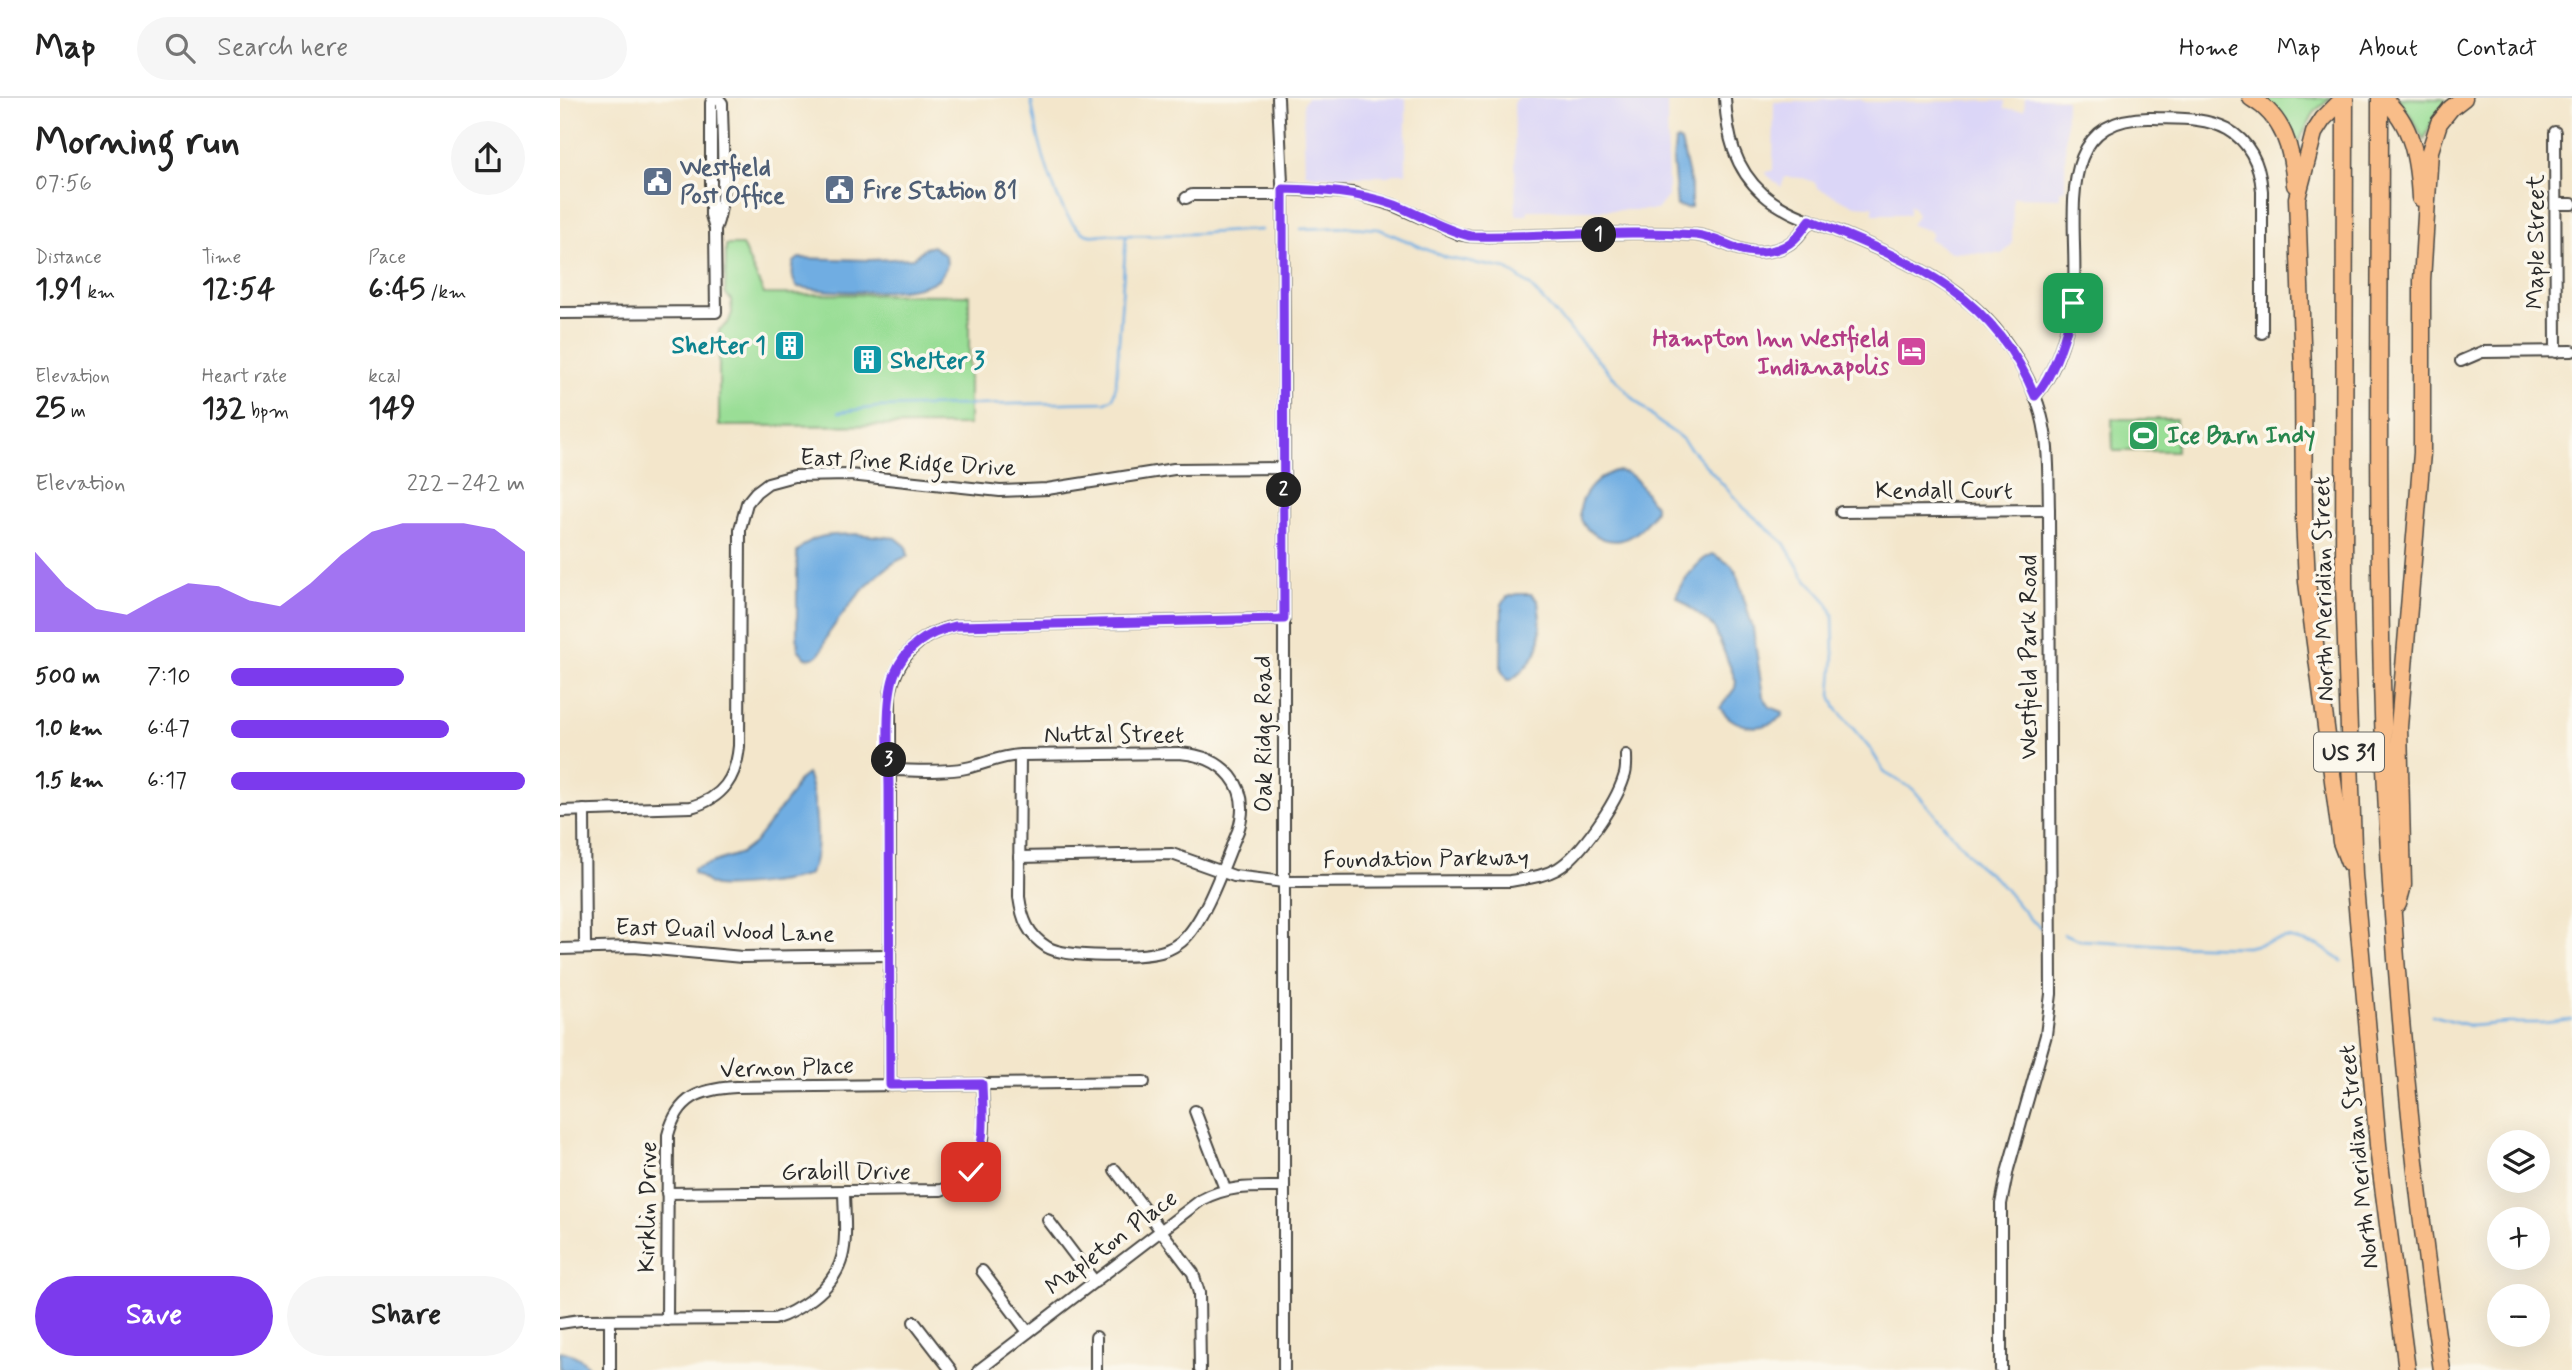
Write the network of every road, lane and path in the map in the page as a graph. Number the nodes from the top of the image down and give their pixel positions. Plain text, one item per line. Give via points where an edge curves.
1 (713, 98) edge
2 (718, 98) edge
3 (1278, 98) edge
4 (1725, 98) edge
5 (2251, 98) edge
6 (2344, 98) edge
7 (2381, 98) edge
8 (2463, 98) edge
9 (2556, 132) dead end
10 (1283, 192) junction
11 (1186, 198) dead end
12 (2297, 198) junction
13 (2556, 204) junction
14 (2572, 204) edge
15 (1810, 220) junction
16 (715, 229) junction
17 (2424, 242) junction
18 (560, 313) edge
19 (2262, 332) dead end
20 (2572, 351) edge
21 (2556, 352) junction
22 (2461, 361) dead end
23 (2035, 396) junction
24 (1284, 467) junction
25 (2049, 510) junction
26 (1841, 512) dead end
27 (1284, 619) junction
28 (1020, 755) junction
29 (1626, 755) dead end
30 (889, 770) junction
31 (584, 810) junction
32 (560, 811) edge
33 (1019, 857) junction
34 (1221, 872) junction
35 (2354, 875) junction
36 (1284, 882) junction
37 (2395, 919) junction
38 (585, 947) junction
39 (560, 948) edge
40 (889, 955) junction
41 (1144, 1082) dead end
42 (982, 1084) junction
43 (890, 1085) junction
44 (687, 1101) joint
45 (1195, 1111) dead end
46 (1115, 1170) dead end
47 (1284, 1187) junction
48 (1225, 1189) junction
49 (844, 1192) junction
50 (667, 1193) junction
51 (1048, 1220) dead end
52 (1162, 1230) junction
53 (982, 1271) dead end
54 (1095, 1282) junction
55 (610, 1320) junction
56 (667, 1320) junction
57 (915, 1322) dead end
58 (560, 1323) edge
59 (1028, 1332) junction
60 (1096, 1337) dead end
61 (610, 1370) edge
62 (951, 1370) edge
63 (979, 1370) edge
64 (1096, 1370) edge
65 (1200, 1370) edge
66 (1284, 1370) edge
67 (2001, 1370) edge
68 (2407, 1370) edge
69 (2442, 1370) edge

1 - 16 street via 711,215
2 - 16 street via 722,103 721,217
3 - 10 street, Oak Ridge Road
4 - 15 street, Westfield Park Road via 1733,152 1750,181 1771,201
5 - 12 highway via 2269,112 2287,138
6 - 12 highway via 2315,133
6 - 35 highway, North Meridian Street / US 31 via 2344,571
7 - 17 highway via 2404,126 2415,153
7 - 37 highway, US 31 via 2381,667
8 - 17 highway via 2444,116 2433,136
9 - 13 street, Maple Street
10 - 11 street
10 - 15 street via 1353,193 1470,236 1699,236 1735,250 1761,252 1787,246
10 - 24 street, Oak Ridge Road
12 - 35 highway via 2306,582 2341,842
13 - 14 street
13 - 21 street, Maple Street
15 - 23 street, Westfield Park Road via 1919,269 1968,300 2003,339
16 - 18 street via 716,312
17 - 37 highway via 2422,453 2400,717 2403,886
19 - 23 street via 2262,191 2256,159 2240,139 2215,123 2147,118 2117,122 2090,141 2076,174 2071,314 2047,380
20 - 21 street
21 - 22 street via 2482,352
23 - 25 street, Westfield Park Road via 2046,443
24 - 27 street, Oak Ridge Road
24 - 31 street, East Pine Ridge Drive via 1174,469 1046,489 1000,491 850,475 794,476 768,483 747,503 740,529 735,773 719,795 691,807
25 - 26 street, Kendall Court
25 - 67 street, Westfield Park Road via 2050,1019 2001,1204
27 - 30 street via 943,629 914,646 896,672 890,694
27 - 36 street, Oak Ridge Road
28 - 30 street, Nuttal Street via 954,770
28 - 33 street
28 - 34 street, Nuttal Street via 1179,753 1215,762 1235,782 1242,800 1239,828
29 - 36 street, Foundation Parkway via 1626,774 1615,798 1583,844 1566,864 1537,877
30 - 40 street
31 - 32 street, East Pine Ridge Drive
31 - 38 street
33 - 34 street, Foundation Parkway via 1164,854
33 - 34 street via 1019,897 1026,925 1048,947 1073,954 1149,954 1177,945 1197,925
34 - 36 street, Foundation Parkway
35 - 68 highway, North Meridian Street / US 31 via 2374,1110
36 - 47 street, Oak Ridge Road
37 - 69 highway, US 31 via 2415,1161
38 - 39 street, East Quail Wood Lane
38 - 40 street, East Quail Wood Lane via 742,957
40 - 43 street
41 - 42 street, Vernon Place
42 - 43 street, Vernon Place
42 - 49 street, Grabill Drive via 982,1149 962,1181 935,1192
43 - 44 street, Vernon Place via 721,1088
44 - 50 street, Kirklin Drive via 675,1114 668,1135
45 - 48 street
46 - 52 street
47 - 48 street, Mapleton Place
47 - 66 street, Oak Ridge Road
48 - 52 street, Mapleton Place via 1201,1200
49 - 50 street, Grabill Drive
49 - 56 street via 842,1263 831,1282 811,1300 774,1319
50 - 56 street, Kirklin Drive
51 - 54 street
52 - 54 street, Mapleton Place
52 - 65 street via 1188,1265 1198,1288
53 - 59 street
54 - 59 street, Mapleton Place
55 - 56 street
55 - 58 street
55 - 61 street
57 - 62 street
59 - 63 street, Mapleton Place
60 - 64 street

